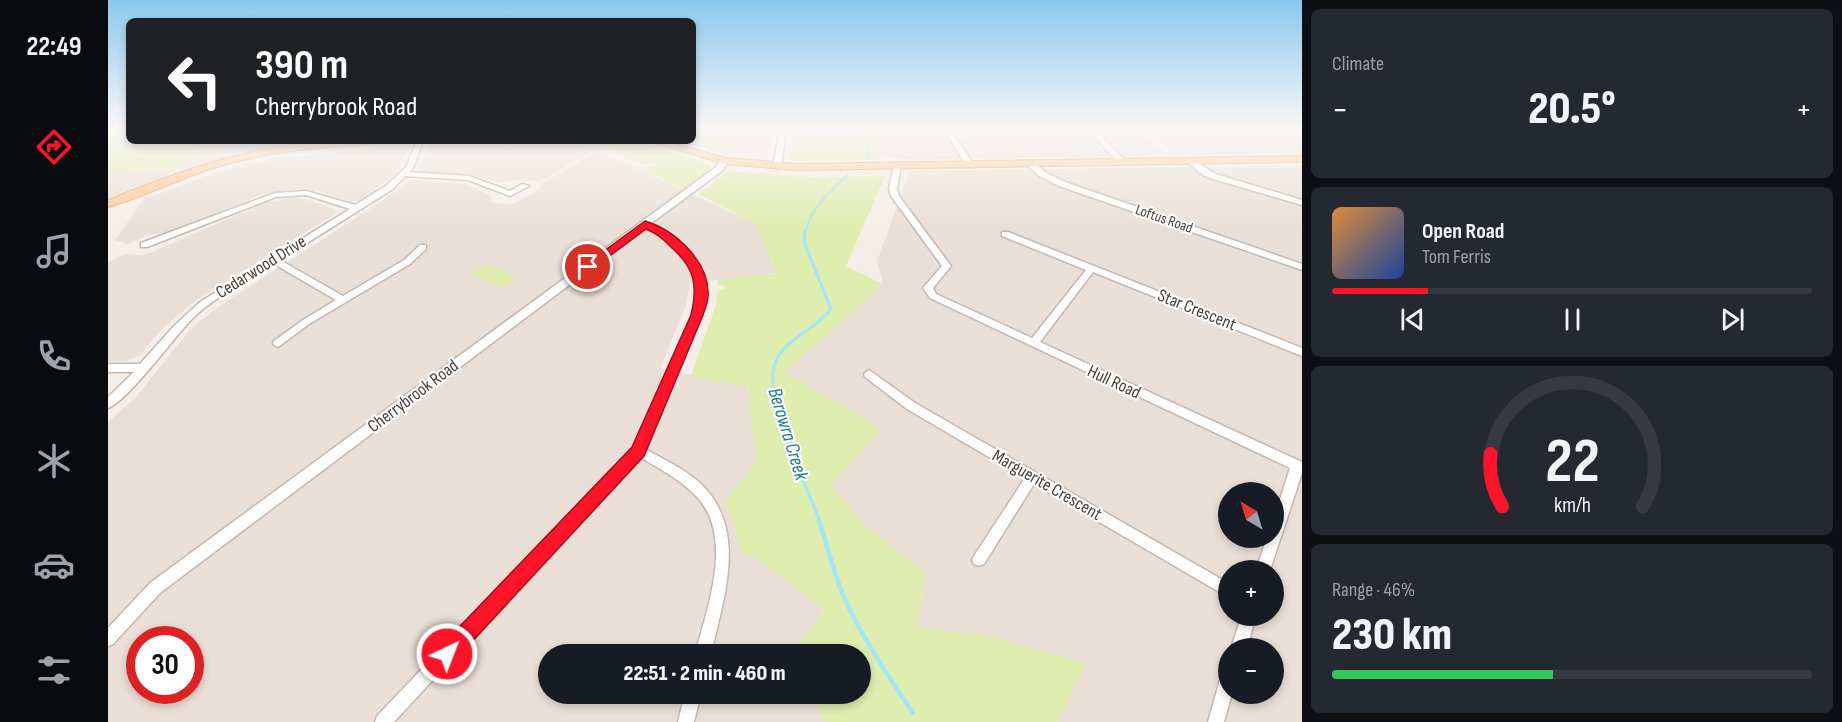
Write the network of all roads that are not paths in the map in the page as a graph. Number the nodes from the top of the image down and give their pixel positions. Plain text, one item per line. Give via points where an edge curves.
1 (222, 163) edge
2 (412, 163) edge
3 (724, 163) edge
4 (740, 163) edge
5 (778, 163) edge
6 (1090, 163) edge
7 (1193, 163) edge
8 (1031, 164) junction
9 (970, 165) joint
10 (897, 166) junction
11 (777, 167) junction
12 (404, 174) junction
13 (525, 186) dead end
14 (1302, 203) edge
15 (108, 204) edge
16 (356, 208) junction
17 (645, 225) junction
18 (1005, 234) dead end
19 (144, 245) dead end
20 (423, 247) dead end
21 (274, 260) junction
22 (1302, 267) edge
23 (1092, 268) junction
24 (343, 300) junction
25 (278, 343) dead end
26 (1033, 344) junction
27 (1302, 352) edge
28 (108, 368) edge
29 (142, 368) junction
30 (869, 374) dead end
31 (108, 404) edge
32 (638, 451) junction
33 (1300, 467) edge
34 (1032, 477) junction
35 (979, 560) dead end
36 (1267, 560) edge
37 (1218, 584) edge
38 (108, 639) edge
39 (705, 644) edge
40 (690, 704) edge
41 (1221, 704) edge
42 (383, 722) edge
43 (686, 722) edge
44 (1216, 722) edge

1 - 15 main road
2 - 12 street, Cedarwood Drive
3 - 17 street, Cherrybrook Road
4 - 11 main road
5 - 11 street
6 - 8 main road
7 - 14 street via 1216,177
8 - 9 main road
8 - 22 street, Loftus Road via 1062,184
9 - 10 main road
10 - 11 main road
10 - 26 street, Hull Road via 895,196 947,266 928,292
12 - 13 street via 470,178 510,194
12 - 16 street, Cedarwood Drive
16 - 19 street via 306,193 275,195
16 - 21 street, Cedarwood Drive
17 - 32 street via 666,235 693,261 702,296
17 - 38 street, Cherrybrook Road via 155,588
18 - 23 street, Star Crescent
20 - 24 street via 407,262
21 - 24 street
21 - 29 street, Cedarwood Drive via 190,315
23 - 26 street
23 - 27 street, Star Crescent
24 - 25 street
26 - 33 street, Hull Road
28 - 29 street
29 - 31 street, Cedarwood Drive
30 - 34 street, Marguerite Crescent via 911,406
32 - 39 street via 666,464 714,508 725,542 724,567
32 - 42 street
33 - 36 street
34 - 35 street
34 - 37 street, Marguerite Crescent
40 - 43 street
41 - 44 street

